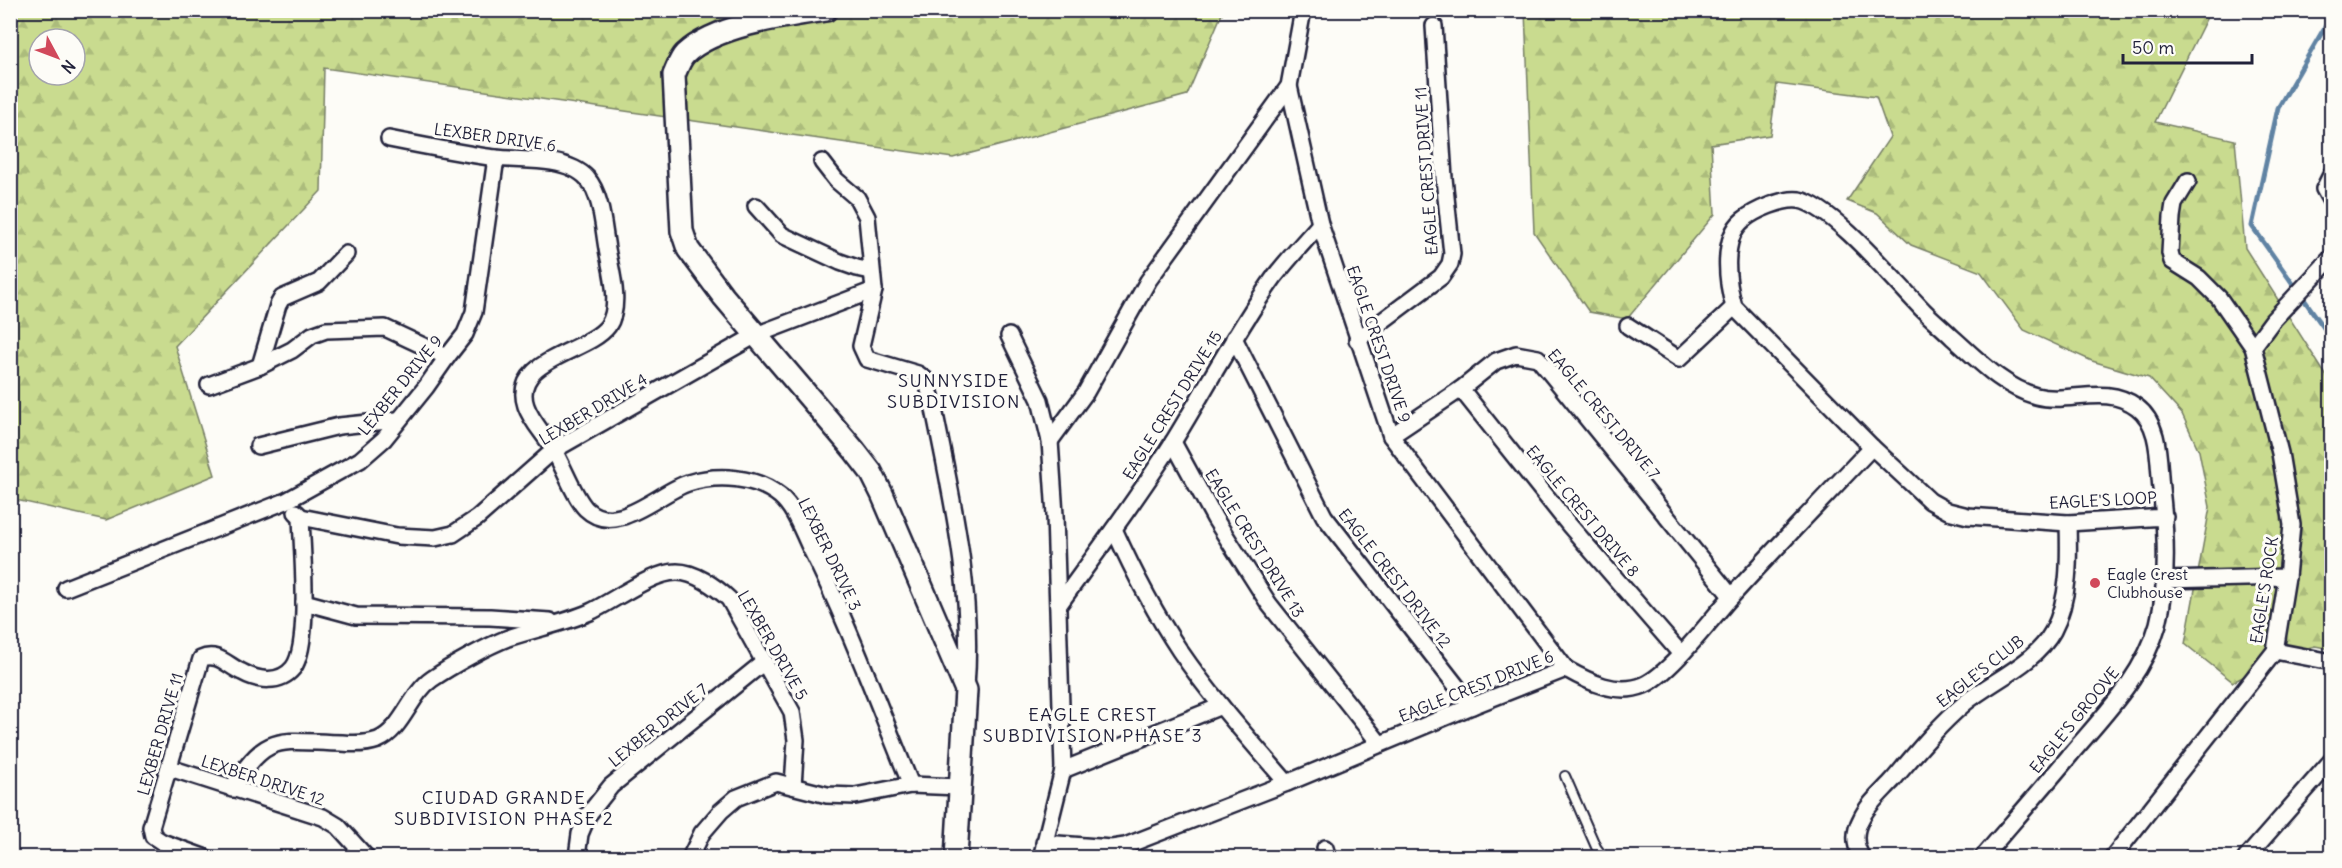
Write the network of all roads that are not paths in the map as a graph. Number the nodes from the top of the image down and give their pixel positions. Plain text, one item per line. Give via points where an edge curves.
1 (826, 10) edge
2 (1303, 10) edge
3 (1434, 26) dead end
4 (1289, 86) junction
5 (389, 140) dead end
6 (496, 158) junction
7 (822, 162) dead end
8 (2331, 172) edge
9 (2188, 180) dead end
10 (2331, 203) edge
11 (756, 206) dead end
12 (1320, 225) junction
13 (346, 254) dead end
14 (2331, 257) edge
15 (871, 271) junction
16 (874, 290) junction
17 (1734, 307) junction
18 (1628, 326) dead end
19 (756, 335) junction
20 (1009, 336) dead end
21 (1234, 338) junction
22 (1357, 340) junction
23 (2253, 347) junction
24 (447, 357) junction
25 (260, 366) junction
26 (209, 385) dead end
27 (1461, 389) junction
28 (398, 420) junction
29 (1391, 436) junction
30 (1050, 441) junction
31 (1173, 442) junction
32 (258, 446) dead end
33 (1872, 447) junction
34 (554, 450) junction
35 (285, 501) junction
36 (301, 517) junction
37 (2164, 517) junction
38 (2068, 523) junction
39 (1114, 529) junction
40 (2287, 577) junction
41 (2164, 580) junction
42 (66, 588) dead end
43 (1731, 596) junction
44 (303, 602) junction
45 (1058, 606) junction
46 (560, 621) junction
47 (2275, 651) junction
48 (1681, 654) junction
49 (764, 662) junction
50 (2331, 662) edge
51 (1566, 669) junction
52 (966, 690) junction
53 (1221, 706) junction
54 (1472, 706) junction
55 (1380, 744) junction
56 (2331, 760) edge
57 (170, 768) junction
58 (1063, 770) junction
59 (1565, 776) dead end
60 (1287, 783) junction
61 (911, 785) junction
62 (793, 786) junction
63 (959, 787) junction
64 (232, 789) junction
65 (1042, 850) edge
66 (206, 858) edge
67 (367, 858) edge
68 (579, 858) edge
69 (690, 858) edge
70 (956, 858) edge
71 (1604, 858) edge
72 (1862, 858) edge
73 (1982, 858) edge
74 (2112, 858) edge
75 (2246, 858) edge

1 - 19 main road via 759,20 701,42 683,56 674,75 679,198 685,242
2 - 4 street
3 - 22 street, EAGLE CREST DRIVE 11 via 1450,264 1441,277
4 - 12 street, EAGLE CREST DRIVE 9
4 - 30 street via 1149,281 1086,392
5 - 6 street, LEXBER DRIVE 6
6 - 24 street, LEXBER DRIVE 9 via 474,312 465,334
6 - 34 street, LEXBER DRIVE 6 via 554,162 580,171 597,193 614,309 608,325 598,335 541,366 527,381 524,396 526,408
7 - 15 street via 857,198 867,217
8 - 10 street via 2324,189
9 - 23 street via 2174,204 2172,261 2219,298
11 - 15 street via 782,235 840,262
12 - 21 street, EAGLE CREST DRIVE 15 via 1277,274
12 - 22 street, EAGLE CREST DRIVE 9
13 - 25 street via 319,282 282,298
14 - 23 street
15 - 16 street
16 - 19 street, LEXBER DRIVE 4
16 - 52 street via 862,353 867,359 918,374 926,380 932,399 962,555 969,636
17 - 18 street via 1679,359
17 - 33 street, EAGLE'S LOOP
17 - 37 street, EAGLE'S LOOP via 1727,285 1732,234 1742,221 1765,207 1796,199 1809,204 1854,238 1924,311 2002,379 2038,397 2098,395 2130,402 2140,410 2155,434
19 - 34 street, LEXBER DRIVE 4
19 - 52 main road via 871,472
20 - 30 street via 1040,400
21 - 31 street, EAGLE CREST DRIVE 15
21 - 54 street, EAGLE CREST DRIVE 12 via 1324,516
22 - 29 street, EAGLE CREST DRIVE 9
23 - 40 street, EAGLE'S ROCK via 2280,453 2292,525
24 - 25 street via 385,328 326,330
24 - 28 street, LEXBER DRIVE 9
25 - 26 street
27 - 29 street, EAGLE CREST DRIVE 7
27 - 43 street, EAGLE CREST DRIVE 7 via 1496,361 1516,354 1538,358
27 - 48 street, EAGLE CREST DRIVE 8 via 1570,526
28 - 32 street via 339,426
28 - 35 street, LEXBER DRIVE 9 via 360,460
29 - 51 street, EAGLE CREST DRIVE 9
30 - 45 street
31 - 39 street, EAGLE CREST DRIVE 15
31 - 55 street, EAGLE CREST DRIVE 13 via 1215,519 1269,604
33 - 38 street, EAGLE'S LOOP via 1930,501 1948,512
33 - 43 street, EAGLE CREST DRIVE 6
34 - 36 street, LEXBER DRIVE 4 via 477,518 453,534 435,538 397,536
34 - 61 street, LEXBER DRIVE 3 via 584,507 595,516 610,519 629,514 686,483 709,479 747,480 781,496 821,568
35 - 36 street
35 - 42 street, LEXBER DRIVE 9
36 - 44 street, LEXBER DRIVE 11
37 - 38 street, EAGLE'S LOOP
37 - 41 street, EAGLE'S GROOVE
38 - 72 street, EAGLE'S CLUB via 2066,582 2053,630 2031,656 1951,716 1876,799 1861,818 1856,834 1856,848
39 - 45 street, EAGLE CREST DRIVE 15
39 - 53 street via 1161,620
40 - 41 street
40 - 47 street, EAGLE'S ROCK
41 - 73 street, EAGLE'S GROOVE via 2158,624 2140,666 2114,703
43 - 48 street, EAGLE CREST DRIVE 6
44 - 46 street, LEXBER DRIVE 5 via 356,616
44 - 57 street, LEXBER DRIVE 11 via 301,645 294,667 284,676 261,679 216,657 208,655 201,659
45 - 58 street
46 - 49 street, LEXBER DRIVE 5 via 590,612 643,582 675,572 691,575 729,598
46 - 64 street, LEXBER DRIVE 5 via 505,639 431,679 378,740 352,744 288,740 274,743 245,768
47 - 50 street
47 - 74 street, EAGLE'S ROCK
48 - 51 street, EAGLE CREST DRIVE 6 via 1642,686 1611,688 1591,683
49 - 62 street, LEXBER DRIVE 5 via 792,712 796,740
49 - 68 street, LEXBER DRIVE 7 via 611,786 588,815 580,834
51 - 54 street, EAGLE CREST DRIVE 6
52 - 63 main road
53 - 58 street
53 - 60 street
54 - 55 street, EAGLE CREST DRIVE 6
55 - 60 street, EAGLE CREST DRIVE 6
56 - 75 street
57 - 64 street, LEXBER DRIVE 12
57 - 66 street, LEXBER DRIVE 11 via 151,827 153,836
58 - 65 street
59 - 71 lane
60 - 65 street, EAGLE CREST DRIVE 6 via 1125,846
61 - 62 street via 855,796 827,795
61 - 63 street
62 - 69 street via 776,782 736,798 702,834
63 - 70 main road
64 - 67 street, LEXBER DRIVE 12 via 323,817 338,825

